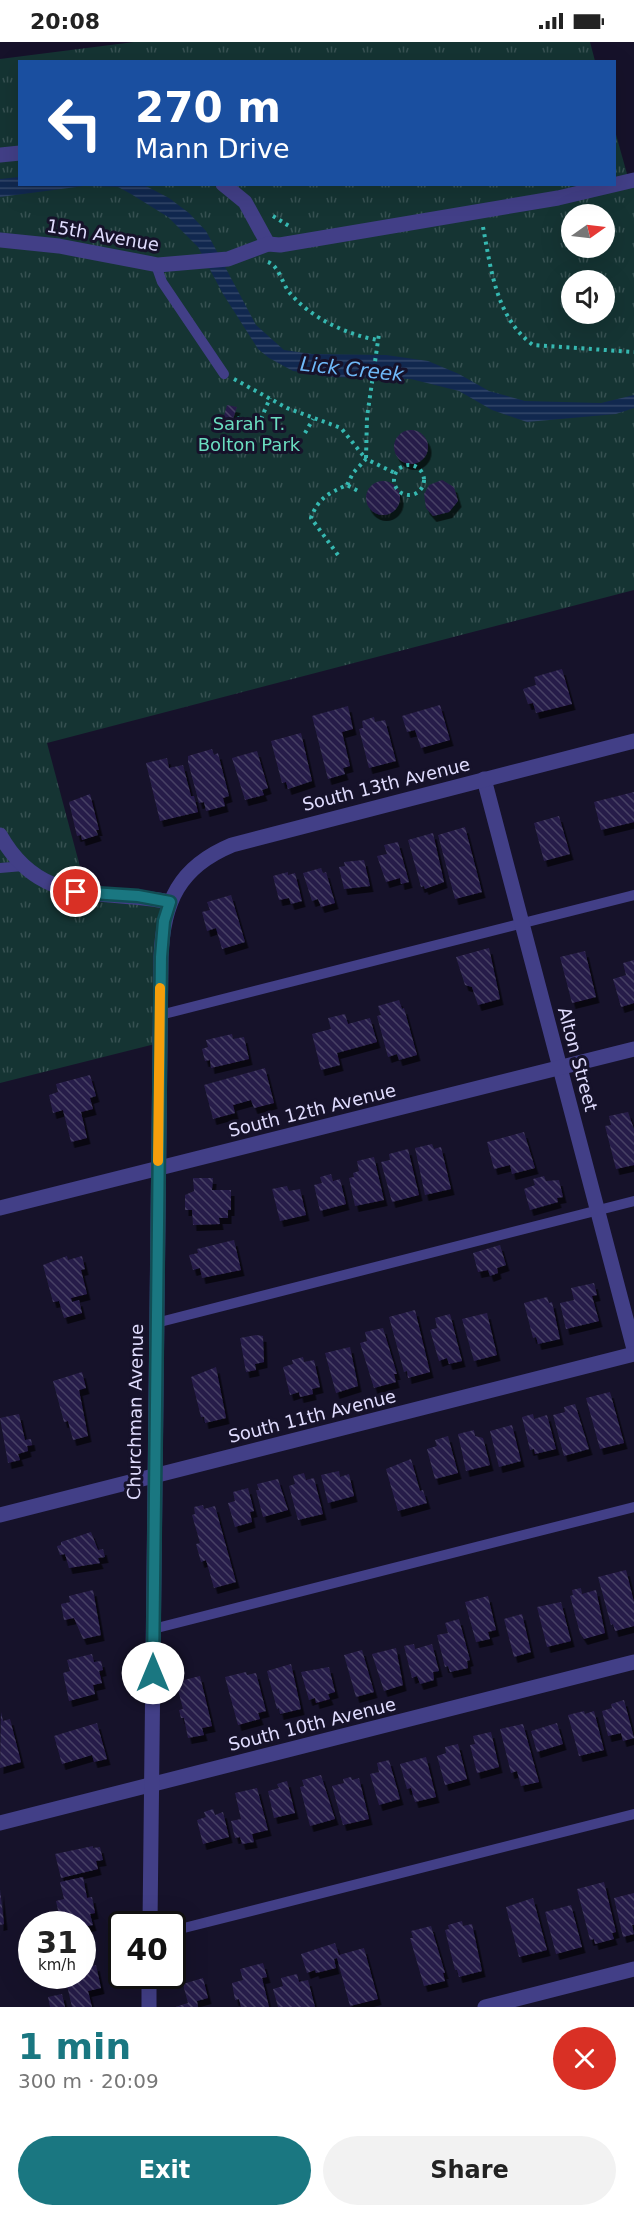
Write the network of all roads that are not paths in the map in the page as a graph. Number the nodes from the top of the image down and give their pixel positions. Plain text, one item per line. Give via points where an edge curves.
1 (18, 153) edge
2 (0, 155) edge
3 (634, 180) edge
4 (616, 184) edge
5 (225, 186) edge
6 (608, 186) edge
7 (0, 240) edge
8 (268, 244) junction
9 (156, 265) junction
10 (224, 374) road end
11 (634, 741) edge
12 (484, 779) junction
13 (0, 835) edge
14 (23, 866) junction
15 (0, 868) edge
16 (634, 895) edge
17 (170, 902) junction
18 (521, 923) junction
19 (160, 1015) junction
20 (634, 1049) edge
21 (560, 1068) junction
22 (158, 1168) junction
23 (634, 1201) edge
24 (0, 1208) edge
25 (597, 1210) junction
26 (156, 1323) junction
27 (634, 1349) edge
28 (634, 1354) edge
29 (154, 1476) junction
30 (634, 1507) edge
31 (0, 1515) edge
32 (153, 1629) junction
33 (634, 1662) edge
34 (152, 1785) junction
35 (634, 1814) edge
36 (0, 1823) edge
37 (150, 1911) edge
38 (186, 1927) edge
39 (634, 1969) edge
40 (149, 1989) edge
41 (149, 2007) edge
42 (485, 2007) edge

1 - 2 street
3 - 4 street, 15th Avenue
5 - 8 street via 244,202
6 - 8 street, 15th Avenue via 533,203
7 - 9 street, 15th Avenue via 59,246
8 - 9 street, 15th Avenue via 228,259
9 - 10 lane via 162,282
11 - 12 street, South 13th Avenue
12 - 17 street, South 13th Avenue via 232,845 189,872
12 - 18 street, Alton Street
13 - 14 street
14 - 15 lane
14 - 17 street via 62,890
16 - 18 lane
17 - 19 street, Churchman Avenue via 162,939
18 - 19 lane
18 - 21 street, Alton Street
19 - 22 street, Churchman Avenue
20 - 21 street, South 12th Avenue
21 - 22 street, South 12th Avenue
21 - 25 street, Alton Street
22 - 24 street, South 12th Avenue
22 - 26 street, Churchman Avenue
23 - 25 lane
25 - 26 lane
25 - 27 street, Alton Street
26 - 29 street, Churchman Avenue
28 - 29 street, South 11th Avenue
29 - 31 street, South 11th Avenue
29 - 32 street, Churchman Avenue
30 - 32 lane
32 - 34 street, Churchman Avenue
33 - 34 street, South 10th Avenue
34 - 36 street, South 10th Avenue
34 - 37 street, Churchman Avenue
35 - 38 lane
39 - 42 street
40 - 41 street

